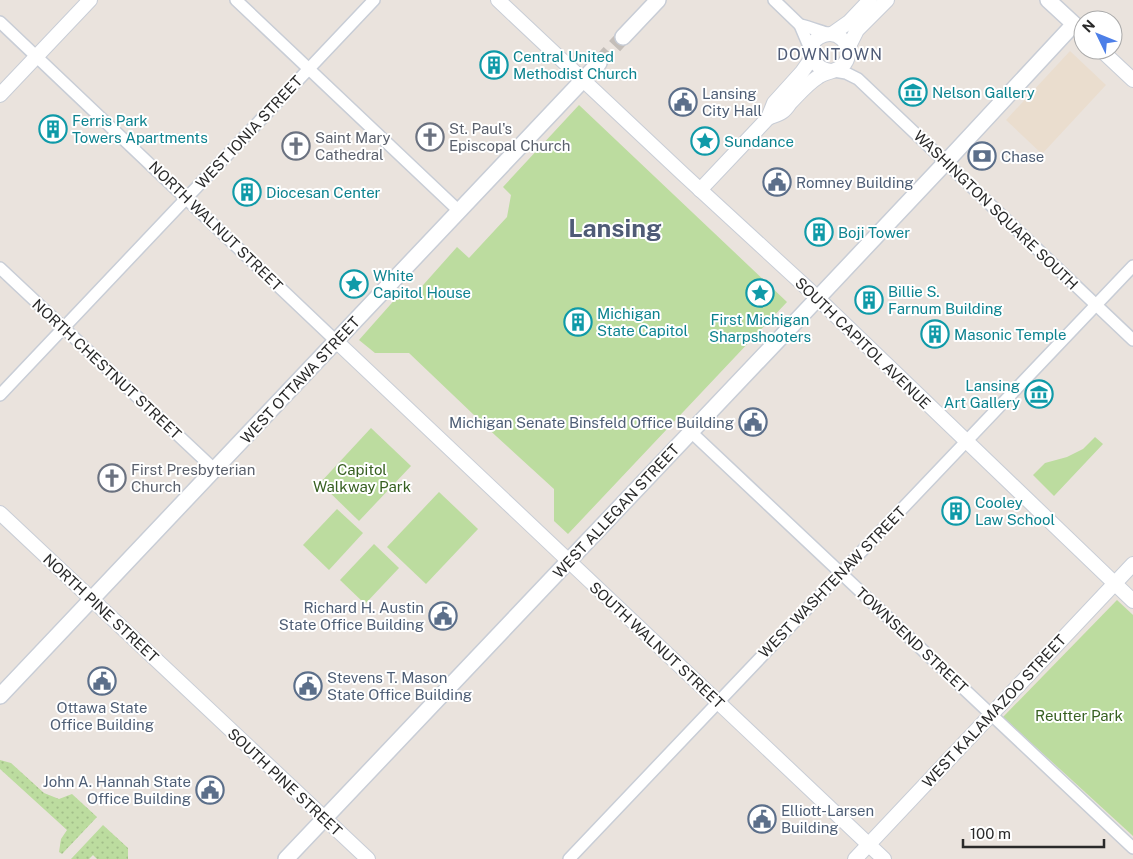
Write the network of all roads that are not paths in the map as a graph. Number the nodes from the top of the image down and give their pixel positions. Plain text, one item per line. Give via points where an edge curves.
1 (90, 0) edge
2 (236, 0) edge
3 (374, 0) edge
4 (498, 0) edge
5 (658, 0) edge
6 (774, 0) edge
7 (870, 0) edge
8 (887, 0) edge
9 (1048, 0) edge
10 (0, 22) edge
11 (1073, 24) edge
12 (800, 25) junction
13 (831, 34) junction
14 (1073, 34) edge
15 (623, 37) tunnel mouth
16 (848, 52) junction
17 (812, 53) junction
18 (36, 56) junction
19 (1112, 60) edge
20 (599, 63) tunnel mouth
21 (309, 69) junction
22 (833, 71) junction
23 (858, 79) junction
24 (583, 80) junction
25 (1133, 80) edge
26 (0, 95) edge
27 (768, 118) junction
28 (946, 162) junction
29 (700, 190) junction
30 (187, 198) junction
31 (459, 211) junction
32 (1133, 266) edge
33 (0, 268) edge
34 (817, 298) junction
35 (1096, 305) junction
36 (64, 328) junction
37 (1133, 340) edge
38 (336, 341) junction
39 (0, 395) edge
40 (431, 431) joint
41 (691, 432) junction
42 (966, 441) junction
43 (214, 469) junction
44 (0, 512) edge
45 (568, 561) junction
46 (1133, 564) edge
47 (840, 573) junction
48 (1114, 584) junction
49 (92, 599) junction
50 (1133, 601) edge
51 (0, 696) edge
52 (718, 702) junction
53 (203, 704) joint
54 (991, 715) junction
55 (325, 818) junction
56 (868, 845) junction
57 (1133, 848) edge
58 (286, 859) edge
59 (368, 859) edge
60 (569, 859) edge
61 (855, 859) edge
62 (884, 859) edge

1 - 18 street
2 - 21 street
3 - 21 street, WEST IONIA STREET
4 - 24 street, SOUTH CAPITOL AVENUE
5 - 15 main road
6 - 12 street
7 - 13 street via 849,22
8 - 16 street via 857,30
9 - 11 main road
10 - 18 street, NORTH WALNUT STREET
12 - 13 street
12 - 17 street
13 - 16 street via 842,38
13 - 17 street via 815,41
14 - 28 main road, WEST ALLEGAN STREET
16 - 22 street via 843,66
16 - 23 street, WASHINGTON SQUARE SOUTH
17 - 22 street via 819,68
17 - 27 street via 802,72 774,103
18 - 26 street
18 - 30 street, NORTH WALNUT STREET
19 - 25 street
20 - 24 main road, WEST OTTAWA STREET
21 - 30 street, WEST IONIA STREET
21 - 31 street
22 - 23 street, WASHINGTON SQUARE SOUTH
22 - 27 street via 812,81 782,112
23 - 28 street, WASHINGTON SQUARE SOUTH
24 - 29 street, SOUTH CAPITOL AVENUE
24 - 31 main road, WEST OTTAWA STREET
27 - 29 street
28 - 34 main road, WEST ALLEGAN STREET
28 - 35 street, WASHINGTON SQUARE SOUTH
29 - 34 street, SOUTH CAPITOL AVENUE
30 - 36 street, WEST IONIA STREET
30 - 38 street, NORTH WALNUT STREET
31 - 38 main road, WEST OTTAWA STREET
32 - 35 street, WEST WASHTENAW STREET
33 - 36 street, NORTH CHESTNUT STREET
34 - 41 main road, WEST ALLEGAN STREET
34 - 42 street, SOUTH CAPITOL AVENUE
35 - 37 street, WASHINGTON SQUARE SOUTH
35 - 42 street, WEST WASHTENAW STREET
36 - 39 street, WEST IONIA STREET
36 - 43 street, NORTH CHESTNUT STREET
38 - 40 street, NORTH WALNUT STREET
38 - 43 main road, WEST OTTAWA STREET
40 - 45 street, SOUTH WALNUT STREET
41 - 45 main road, WEST ALLEGAN STREET
41 - 47 street, TOWNSEND STREET
42 - 47 street, WEST WASHTENAW STREET
42 - 48 street, SOUTH CAPITOL AVENUE
43 - 49 main road, WEST OTTAWA STREET
44 - 49 street, NORTH PINE STREET
45 - 52 street, SOUTH WALNUT STREET
45 - 55 main road, WEST ALLEGAN STREET
46 - 48 street, WEST KALAMAZOO STREET
47 - 52 street, WEST WASHTENAW STREET
47 - 54 street, TOWNSEND STREET
48 - 50 street, SOUTH CAPITOL AVENUE
48 - 54 street, WEST KALAMAZOO STREET
49 - 51 main road, WEST OTTAWA STREET
49 - 53 street, NORTH PINE STREET
52 - 56 street, SOUTH WALNUT STREET
52 - 60 street, WEST WASHTENAW STREET
53 - 55 street, SOUTH PINE STREET
54 - 56 street, WEST KALAMAZOO STREET
54 - 57 street, TOWNSEND STREET
55 - 58 main road, WEST ALLEGAN STREET
55 - 59 street, SOUTH PINE STREET
56 - 61 street, WEST KALAMAZOO STREET
56 - 62 street, SOUTH WALNUT STREET

